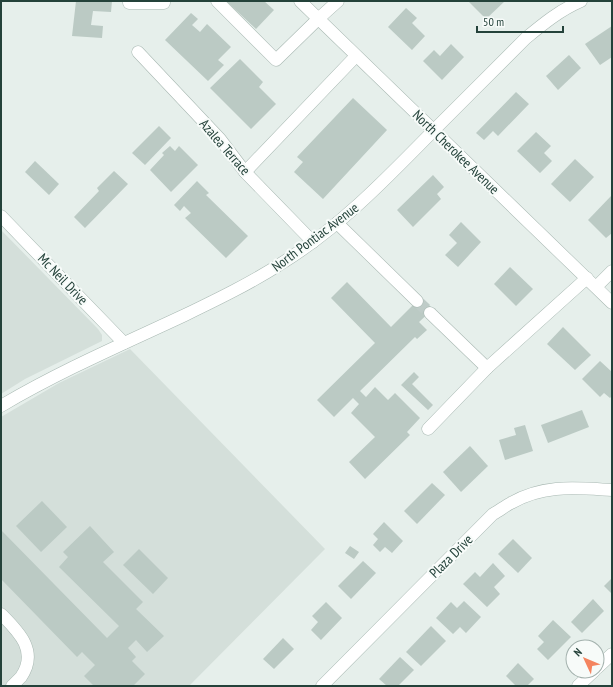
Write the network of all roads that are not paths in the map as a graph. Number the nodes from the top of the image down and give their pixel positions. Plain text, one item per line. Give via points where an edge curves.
1 (129, 1) edge
2 (164, 1) edge
3 (217, 1) edge
4 (300, 1) edge
5 (338, 1) edge
6 (581, 1) edge
7 (318, 19) junction
8 (138, 52) dead end
9 (356, 56) junction
10 (434, 130) junction
11 (245, 172) junction
12 (1, 216) edge
13 (337, 223) junction
14 (313, 242) junction
15 (612, 271) edge
16 (586, 278) junction
17 (596, 287) junction
18 (417, 301) tunnel mouth
19 (612, 303) edge
20 (430, 312) tunnel mouth
21 (124, 343) junction
22 (487, 368) junction
23 (1, 406) edge
24 (428, 429) dead end
25 (612, 490) edge
26 (1, 614) edge
27 (585, 679) edge
28 (12, 686) edge
29 (322, 686) edge
30 (578, 686) edge

1 - 2 street
3 - 7 street via 276,60
4 - 7 street, North Cherokee Avenue
5 - 7 street
6 - 10 street, North Pontiac Avenue via 542,24 526,38
7 - 9 street, North Cherokee Avenue
8 - 11 street, Azalea Terrace via 220,140
9 - 10 street, North Cherokee Avenue
9 - 11 street
10 - 13 street, North Pontiac Avenue via 379,186
10 - 16 street, North Cherokee Avenue
11 - 14 street, Azalea Terrace
12 - 21 street, Mc Neil Drive
13 - 14 street, North Pontiac Avenue
13 - 18 street
14 - 21 street, North Pontiac Avenue via 262,276
15 - 17 street
16 - 17 street, North Cherokee Avenue
16 - 22 street
17 - 19 street, North Cherokee Avenue
20 - 22 street
21 - 23 street, North Pontiac Avenue via 47,380
22 - 24 street
25 - 29 street, Plaza Drive via 569,488 530,494 493,514
26 - 28 street via 19,633 28,655 21,676
27 - 30 street

